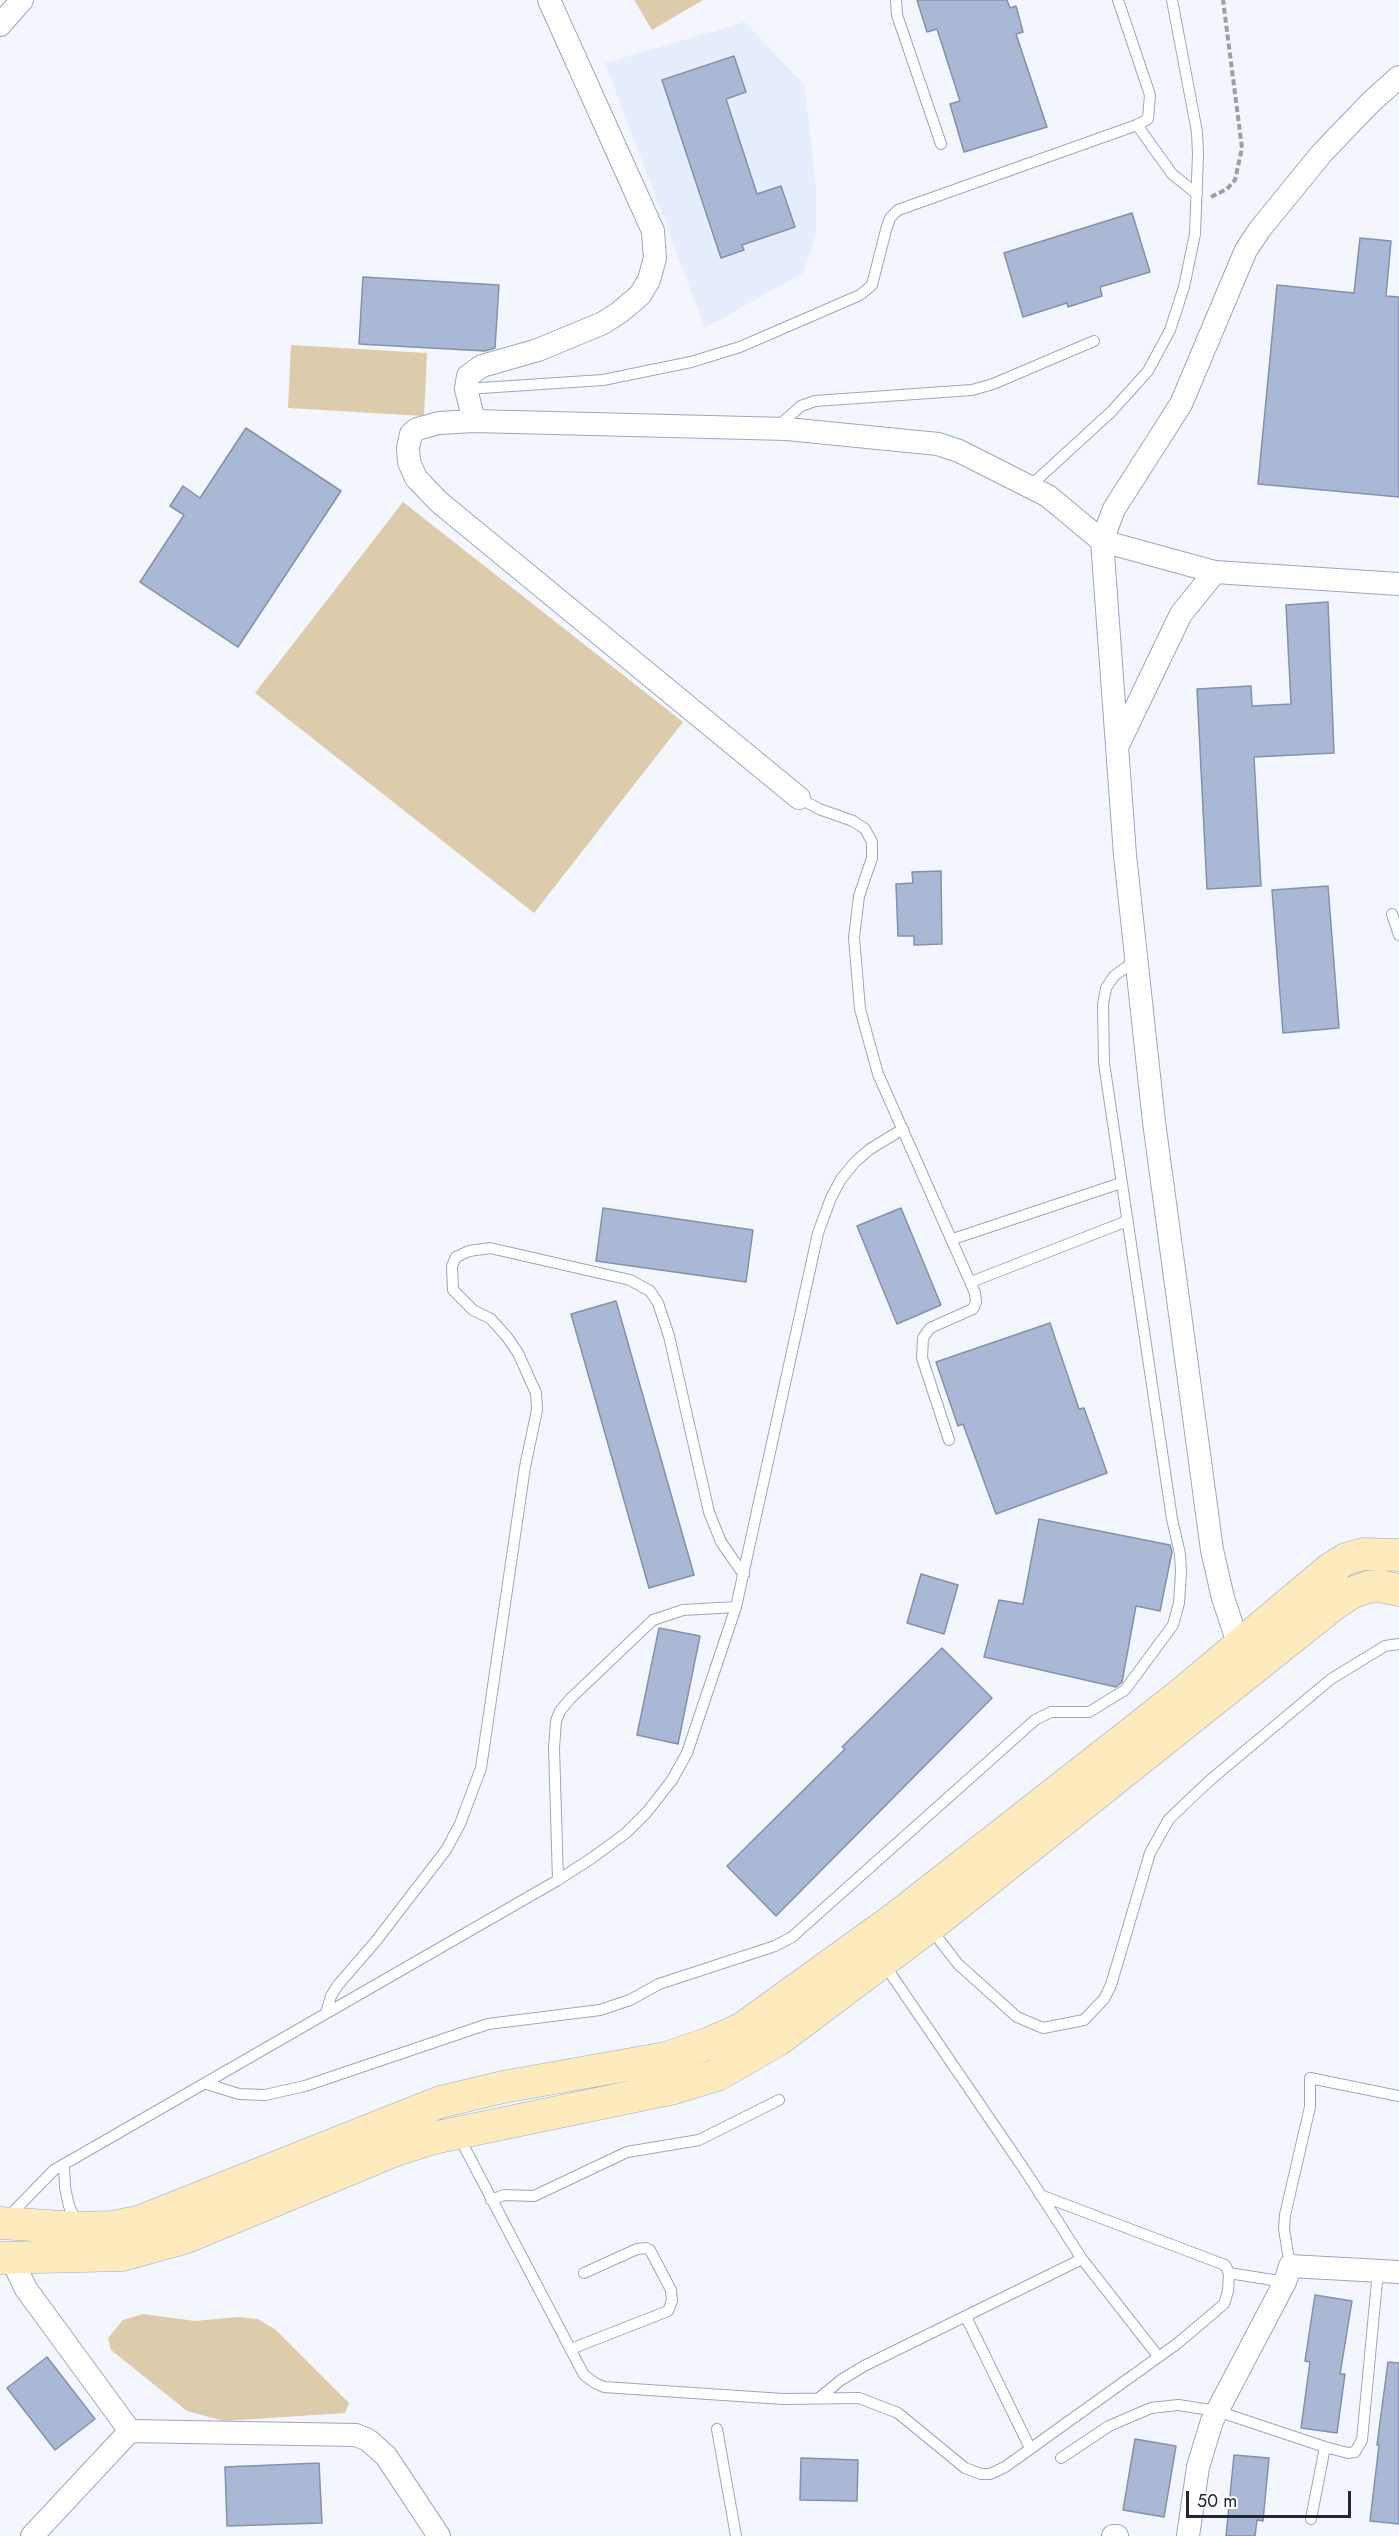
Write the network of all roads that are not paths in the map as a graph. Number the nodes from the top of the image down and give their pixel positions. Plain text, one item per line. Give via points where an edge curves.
1 (22, 0) edge
2 (549, 0) edge
3 (896, 0) edge
4 (1118, 0) edge
5 (1172, 0) edge
6 (0, 25) edge
7 (1399, 77) edge
8 (1137, 125) junction
9 (941, 144) dead end
10 (1196, 199) junction
11 (1094, 341) dead end
12 (466, 389) junction
13 (474, 421) junction
14 (775, 429) junction
15 (1029, 487) junction
16 (1102, 541) junction
17 (1215, 572) junction
18 (1399, 584) edge
19 (1118, 744) junction
20 (799, 798) joint
21 (1392, 914) dead end
22 (1399, 935) edge
23 (1137, 960) junction
24 (903, 1129) junction
25 (1121, 1183) junction
26 (1127, 1221) junction
27 (953, 1239) junction
28 (971, 1282) junction
29 (949, 1440) dead end
30 (1399, 1555) edge
31 (744, 1575) junction
32 (1399, 1590) edge
33 (736, 1607) junction
34 (1399, 1644) edge
35 (1239, 1646) junction
36 (558, 1880) junction
37 (921, 1915) junction
38 (874, 1950) junction
39 (327, 2013) junction
40 (207, 2084) junction
41 (1399, 2096) edge
42 (780, 2100) dead end
43 (457, 2132) junction
44 (64, 2166) junction
45 (1040, 2195) junction
46 (491, 2200) junction
47 (1, 2223) edge
48 (79, 2228) junction
49 (6, 2258) edge
50 (1082, 2259) junction
51 (584, 2272) dead end
52 (1388, 2272) edge
53 (1229, 2273) junction
54 (1287, 2274) junction
55 (966, 2317) junction
56 (571, 2349) junction
57 (1158, 2356) junction
58 (819, 2398) junction
59 (1217, 2411) junction
60 (717, 2429) dead end
61 (130, 2431) junction
62 (1325, 2447) junction
63 (1030, 2448) junction
64 (1061, 2458) dead end
65 (1311, 2519) dead end
66 (32, 2536) edge
67 (439, 2536) edge
68 (736, 2536) edge
69 (1188, 2536) edge

1 - 6 street
2 - 12 street via 653,231 655,258 640,295 620,312 538,350 482,366 468,376
3 - 9 lane via 897,15
4 - 8 lane via 1150,95 1148,118
5 - 10 lane via 1197,132
7 - 16 street via 1322,153 1246,250 1181,404 1114,509
8 - 10 lane via 1172,174
8 - 12 lane via 897,210 886,230 872,285 860,295 740,347 603,380
10 - 15 lane via 1195,234 1184,287 1170,330 1148,370 1111,412
11 - 14 lane via 972,390 815,401 794,411
12 - 13 street
13 - 14 street
13 - 20 street via 439,423 411,434 409,462 416,478 439,502
14 - 15 street via 938,444
15 - 16 street via 1048,496
16 - 17 street
16 - 19 street
17 - 18 street
17 - 19 street via 1181,614
19 - 23 street
20 - 24 lane via 853,821 866,829 872,842 854,938 855,970 860,1009 878,1074
21 - 22 lane
23 - 25 lane via 1114,976 1106,988 1103,1005 1104,1063
23 - 35 street via 1204,1503 1223,1598
24 - 27 lane
24 - 31 lane via 855,1162 841,1179 822,1225
25 - 26 lane
25 - 27 lane
26 - 28 lane
26 - 40 lane via 1180,1572 1179,1603 1173,1625 1125,1690 1089,1712 1051,1712 1035,1720 792,1937 775,1946 659,1984 600,2010 488,2024 305,2086 265,2095 239,2094
27 - 28 lane
28 - 29 lane via 976,1302 973,1309 930,1328 922,1338 922,1358
30 - 35 main road via 1363,1554 1346,1559
31 - 33 lane
31 - 39 lane via 721,1542 709,1512 669,1336 650,1291 630,1280 490,1248 456,1257 452,1266 453,1290 473,1310 491,1319 507,1337 536,1393 537,1410 525,1467 481,1768 446,1850 338,1985
32 - 37 main road via 1368,1587 1333,1605
33 - 36 lane via 697,1728 672,1780 626,1833
33 - 36 lane via 683,1610 653,1620 561,1711 554,1738
34 - 37 lane via 1385,1646 1331,1679 1169,1819 1150,1853 1111,1985 1104,1999 1084,2020 1043,2028 1017,2017 958,1964
35 - 37 main road
36 - 39 lane
37 - 38 main road
38 - 43 main road via 778,2040 717,2075 674,2088
38 - 45 lane
38 - 48 main road via 743,2028 710,2043 666,2058 440,2102 164,2213 112,2227
39 - 40 lane
40 - 44 lane
41 - 54 lane via 1310,2078 1310,2107 1284,2229
42 - 46 lane via 699,2140 627,2152 534,2196 504,2195
43 - 46 lane
43 - 49 main road via 393,2151 267,2206 148,2248 122,2255
44 - 47 lane via 54,2170
44 - 48 lane via 69,2206
45 - 50 lane
45 - 53 lane via 1207,2257 1224,2265
46 - 56 lane
47 - 48 main road
49 - 61 street
50 - 55 lane
50 - 57 lane
51 - 56 lane via 646,2248 671,2290 672,2301 668,2311
52 - 54 street
52 - 62 lane via 1362,2440 1358,2450 1348,2453
53 - 54 lane
53 - 57 lane via 1224,2304
54 - 59 street
55 - 58 lane via 852,2373
55 - 63 lane
56 - 58 lane via 584,2374 604,2387
57 - 63 lane
58 - 63 lane via 859,2398 898,2412 973,2473 990,2474
59 - 62 lane
59 - 64 lane via 1178,2405 1151,2408 1109,2426
59 - 69 street via 1198,2468
60 - 68 lane
61 - 66 street
61 - 67 street via 356,2435 386,2456
62 - 65 lane

